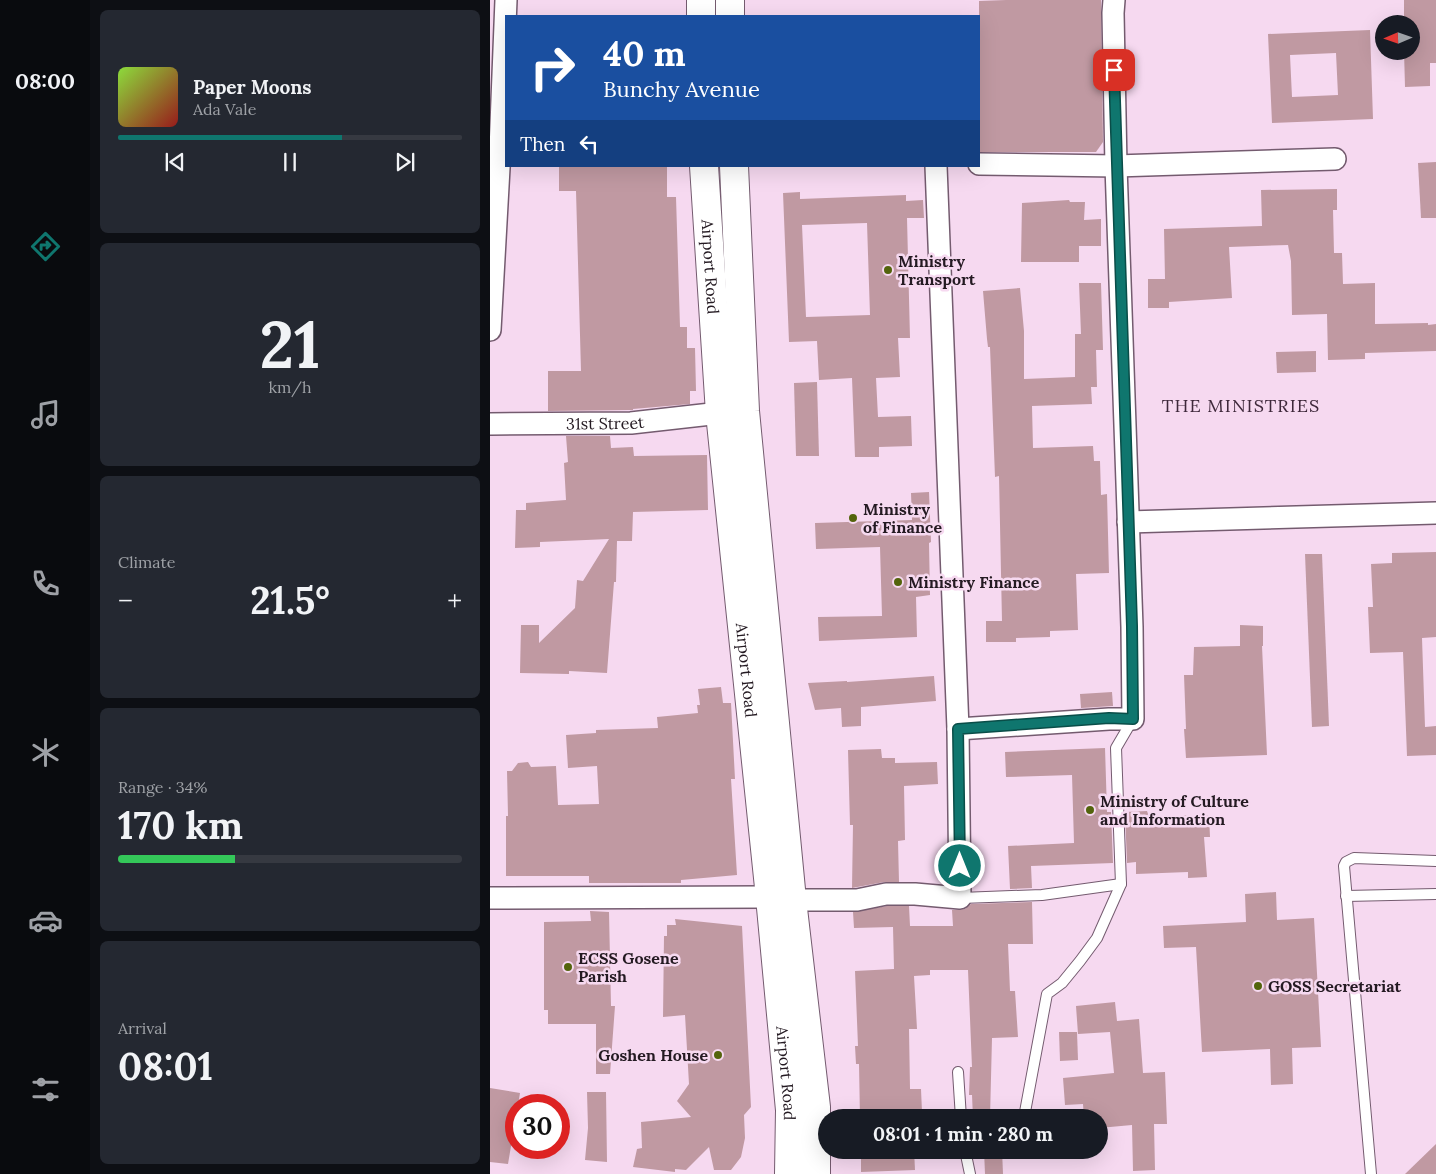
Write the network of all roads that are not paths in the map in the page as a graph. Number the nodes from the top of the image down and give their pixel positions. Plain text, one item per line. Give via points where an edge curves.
1 (506, 0) edge
2 (701, 0) edge
3 (730, 0) edge
4 (1114, 0) edge
5 (505, 15) edge
6 (701, 15) edge
7 (730, 15) edge
8 (505, 21) edge
9 (499, 150) edge
10 (1335, 159) dead end
11 (980, 164) edge
12 (1116, 166) junction
13 (704, 167) edge
14 (734, 167) edge
15 (936, 167) edge
16 (490, 330) edge
17 (720, 413) junction
18 (490, 424) edge
19 (1436, 513) edge
20 (1128, 522) junction
21 (1133, 719) junction
22 (958, 729) junction
23 (1436, 861) edge
24 (1121, 884) junction
25 (1436, 894) edge
26 (1346, 896) junction
27 (490, 898) edge
28 (781, 898) junction
29 (960, 898) junction
30 (958, 1072) dead end
31 (960, 1109) edge
32 (1026, 1109) edge
33 (966, 1159) edge
34 (790, 1174) edge
35 (816, 1174) edge
36 (970, 1174) edge
37 (1371, 1174) edge

1 - 5 street
2 - 6 main road
3 - 7 main road
4 - 12 street
8 - 9 street
9 - 16 street
10 - 12 street
11 - 12 street
12 - 20 street
13 - 17 main road, Airport Road
14 - 28 main road, Airport Road via 745,411
15 - 22 street
17 - 18 street, 31st Street via 631,423
17 - 28 main road, Airport Road
19 - 20 street
20 - 21 street
21 - 22 street
21 - 24 lane via 1116,748
22 - 29 street
23 - 26 lane via 1349,859 1344,866
24 - 29 lane via 1042,895
24 - 32 lane via 1097,938 1062,983 1047,994
25 - 26 lane
26 - 37 lane
27 - 28 street
28 - 29 street via 858,900 886,894 915,894
28 - 34 main road, Airport Road
28 - 35 main road, Airport Road via 816,1107
30 - 31 lane
33 - 36 lane

